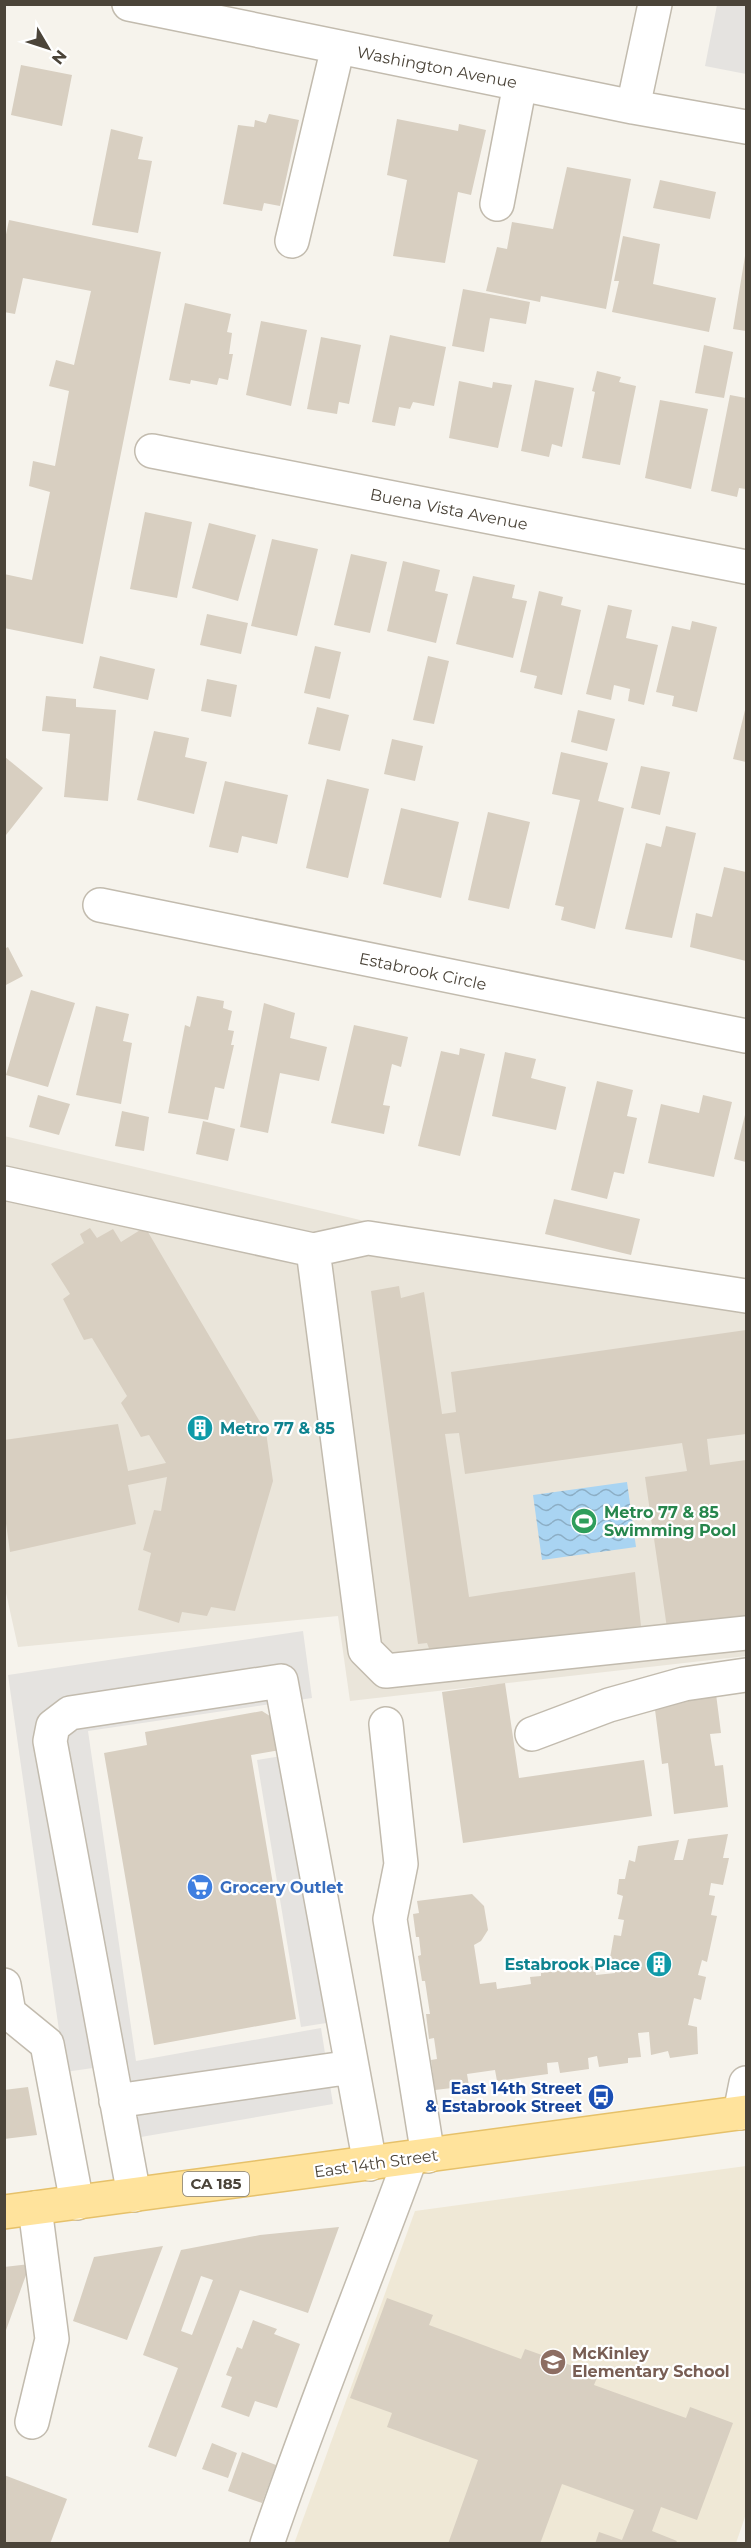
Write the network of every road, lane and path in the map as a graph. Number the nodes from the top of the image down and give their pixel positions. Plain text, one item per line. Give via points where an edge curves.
1 (129, 4) edge
2 (655, 4) edge
3 (338, 47) junction
4 (520, 84) junction
5 (633, 107) junction
6 (747, 127) edge
7 (497, 204) dead end
8 (292, 241) dead end
9 (152, 451) dead end
10 (747, 567) edge
11 (100, 905) dead end
12 (747, 1036) edge
13 (4, 1183) edge
14 (313, 1250) junction
15 (747, 1296) edge
16 (747, 1633) edge
17 (747, 1675) edge
18 (386, 1724) dead end
19 (532, 1734) dead end
20 (4, 1985) edge
21 (352, 2067) junction
22 (116, 2101) junction
23 (744, 2102) edge
24 (419, 2157) junction
25 (370, 2164) junction
26 (134, 2195) junction
27 (76, 2203) junction
28 (20, 2210) edge
29 (32, 2422) dead end
30 (267, 2544) edge

1 - 3 street, Washington Avenue
2 - 5 street
3 - 4 street, Washington Avenue
3 - 8 street
4 - 5 street, Washington Avenue
4 - 7 street
5 - 6 street, Washington Avenue
9 - 10 street, Buena Vista Avenue
11 - 12 street, Estabrook Circle
13 - 14 street
14 - 15 street via 369,1238
14 - 16 street via 365,1650 386,1671
17 - 19 street via 684,1684 609,1705
18 - 24 street via 401,1864 390,1919
20 - 27 street via 9,2013 47,2044
21 - 22 street
21 - 22 street via 281,1681 70,1713 53,1726 50,1741
21 - 25 street
22 - 26 street
23 - 24 main road, East 14th Street / CA 185
24 - 25 main road, East 14th Street / CA 185
24 - 30 street via 391,2215
25 - 26 main road, East 14th Street / CA 185
26 - 27 main road, East 14th Street / CA 185
27 - 28 main road, East 14th Street / CA 185
28 - 29 street via 52,2339

